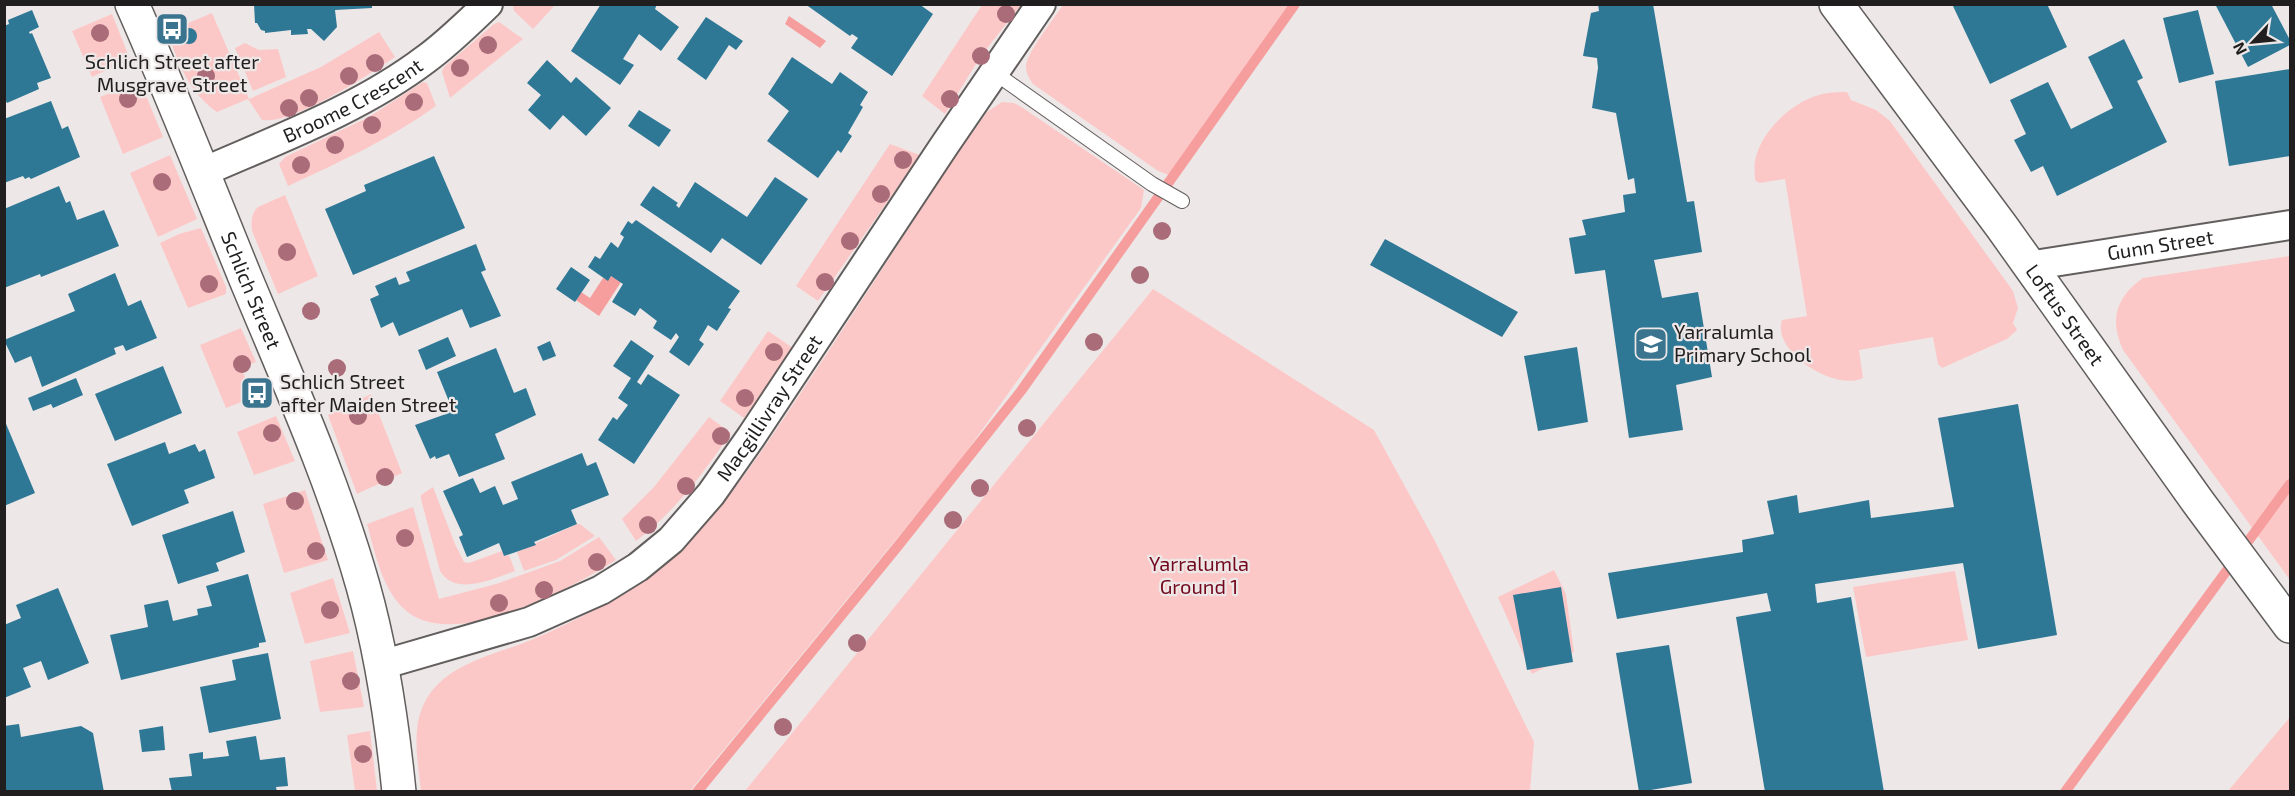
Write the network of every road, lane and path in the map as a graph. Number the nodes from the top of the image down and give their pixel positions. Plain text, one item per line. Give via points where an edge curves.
1 (132, 4) edge
2 (488, 4) edge
3 (1041, 4) edge
4 (1836, 4) edge
5 (995, 73) junction
6 (203, 172) junction
7 (1182, 201) dead end
8 (2290, 225) edge
9 (2028, 266) junction
10 (2290, 626) edge
11 (381, 665) junction
12 (399, 792) edge

1 - 6 street, Schlich Street
2 - 6 street, Broome Crescent via 406,73 330,116
3 - 5 street, Macgillivray Street
4 - 9 street, Loftus Street
5 - 7 lane
5 - 11 street, Macgillivray Street via 711,494 671,540 601,590 529,622
6 - 11 street, Schlich Street via 340,514 363,586
8 - 9 street, Gunn Street
9 - 10 street, Loftus Street
11 - 12 street, Schlich Street

